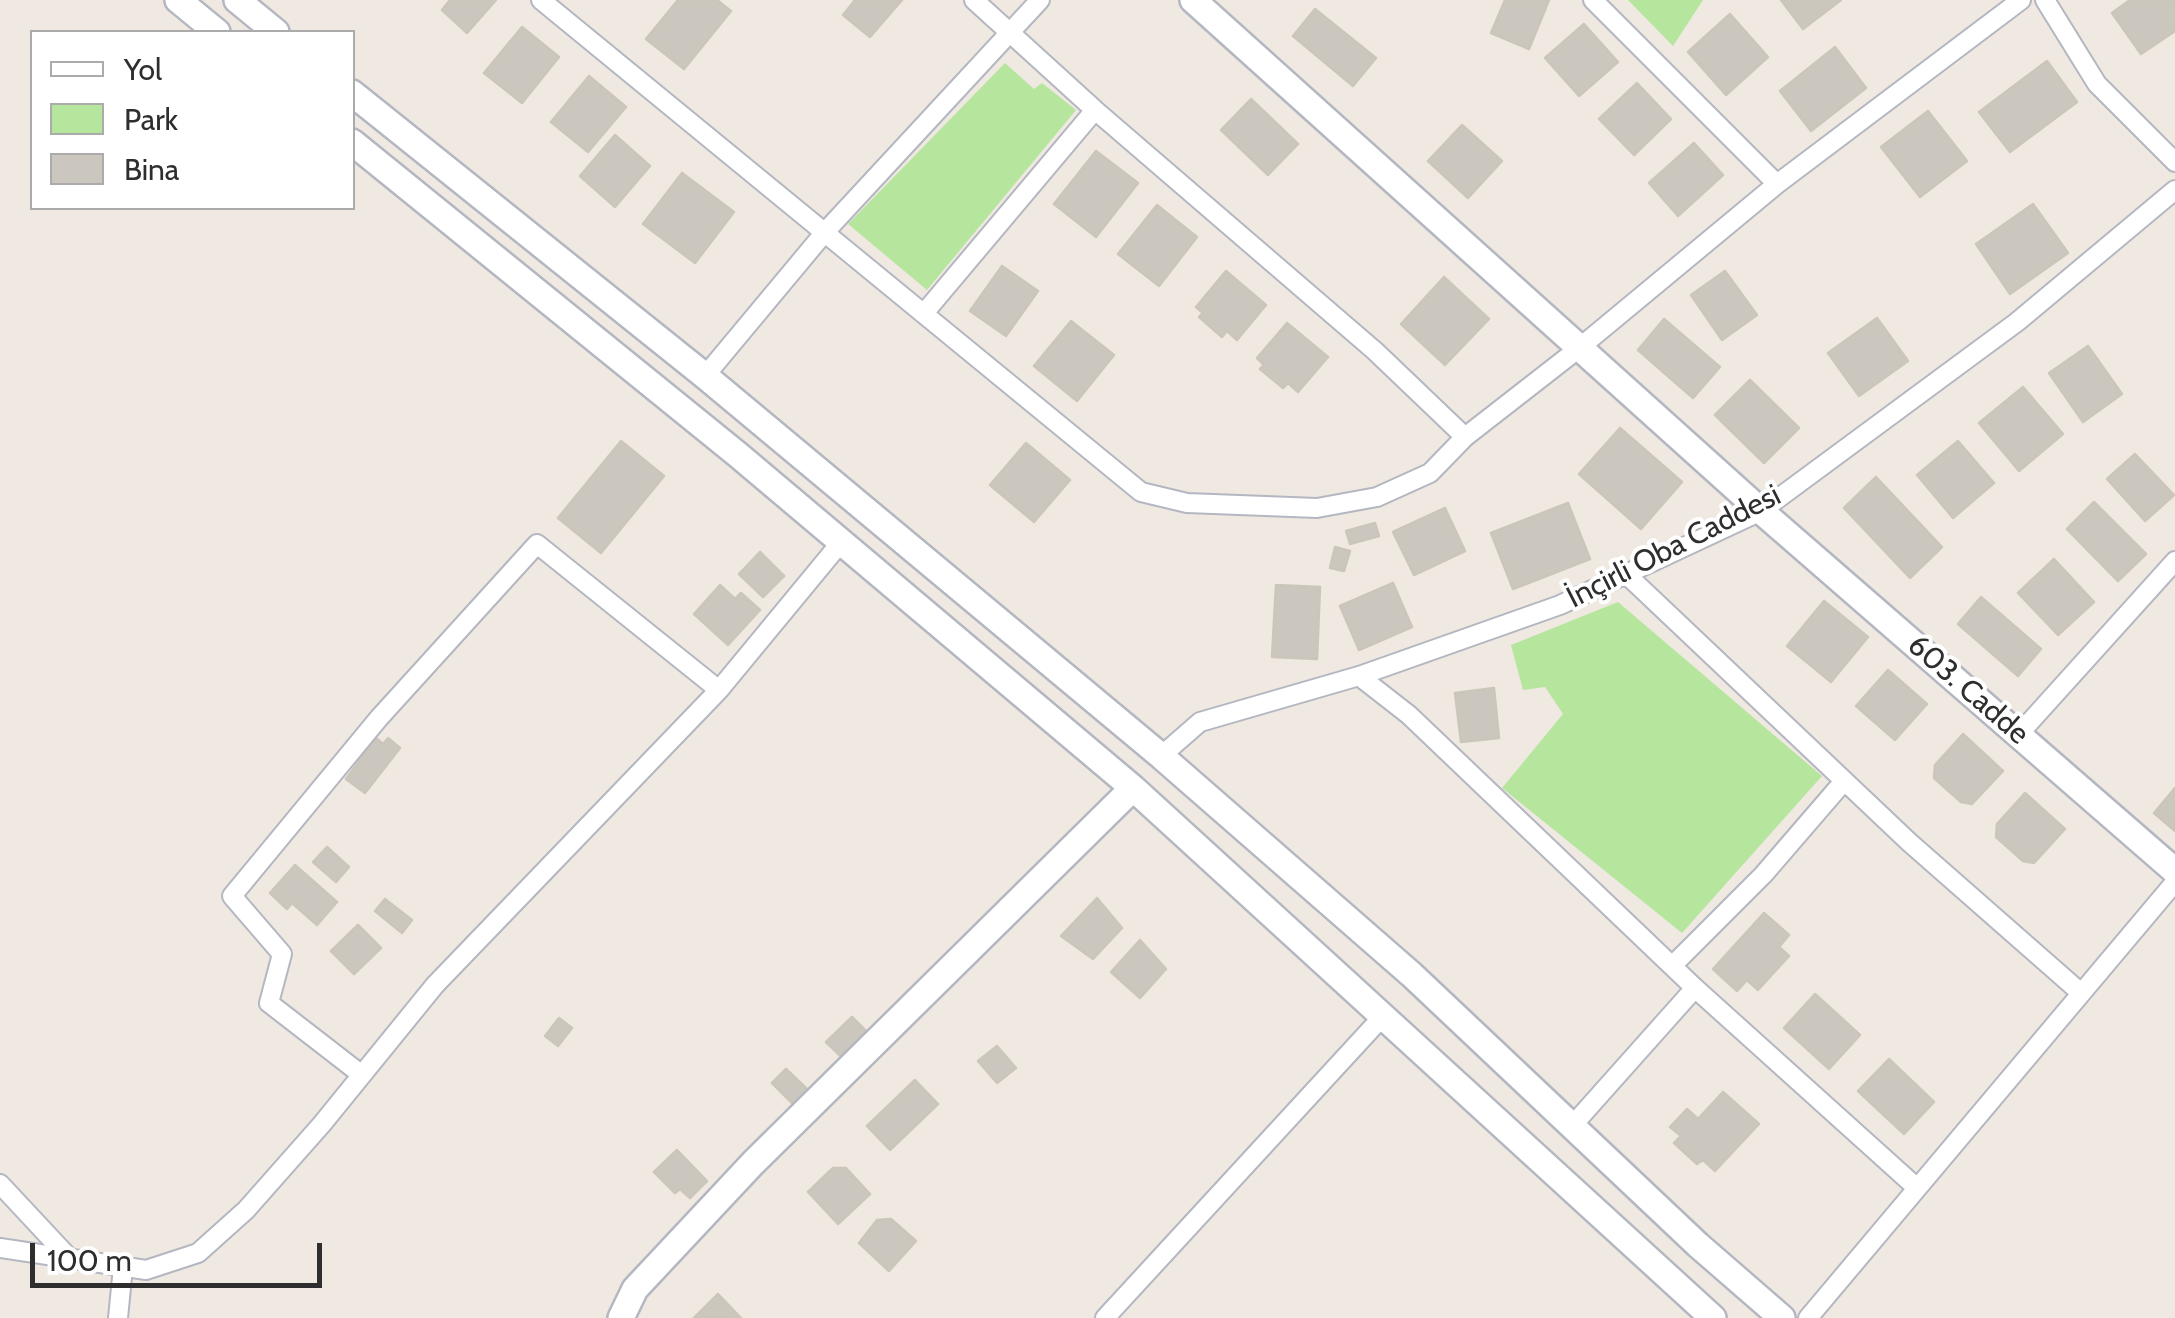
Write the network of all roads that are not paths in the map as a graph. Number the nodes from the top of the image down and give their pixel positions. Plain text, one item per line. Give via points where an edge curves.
1 (178, 0) edge
2 (237, 0) edge
3 (541, 0) edge
4 (974, 0) edge
5 (1040, 0) edge
6 (1192, 0) edge
7 (1593, 0) edge
8 (2021, 0) edge
9 (2045, 0) edge
10 (215, 30) edge
11 (274, 30) edge
12 (1009, 30) junction
13 (355, 95) edge
14 (1095, 110) junction
15 (355, 144) edge
16 (2175, 162) edge
17 (1776, 184) junction
18 (2175, 190) edge
19 (825, 232) junction
20 (925, 312) junction
21 (1578, 348) junction
22 (704, 376) junction
23 (1465, 437) junction
24 (1761, 510) junction
25 (842, 541) junction
26 (2175, 562) edge
27 (1626, 574) junction
28 (1359, 676) junction
29 (718, 690) junction
30 (2019, 734) junction
31 (1161, 756) junction
32 (1844, 781) junction
33 (1133, 788) junction
34 (2175, 871) edge
35 (2175, 882) edge
36 (1674, 965) junction
37 (1695, 988) junction
38 (2081, 993) junction
39 (1384, 1015) junction
40 (362, 1075) junction
41 (1572, 1126) junction
42 (0, 1184) edge
43 (1917, 1188) junction
44 (0, 1248) edge
45 (71, 1260) junction
46 (123, 1267) junction
47 (628, 1314) edge
48 (118, 1318) edge
49 (1105, 1318) edge
50 (1713, 1318) edge
51 (1782, 1318) edge
52 (1808, 1318) edge

1 - 10 main road
2 - 11 main road
3 - 19 street
4 - 12 street
5 - 12 street
6 - 21 main road, 603. Cadde
7 - 17 street
8 - 17 street
9 - 16 street via 2097,84
12 - 14 street
12 - 19 street
13 - 22 main road
14 - 20 street
14 - 23 street
15 - 25 main road
17 - 21 street
18 - 24 street, İnçirli Oba Caddesi via 2017,322
19 - 20 street
19 - 22 street
20 - 23 street via 1141,492 1187,503 1317,508 1377,497 1430,472
21 - 23 street
21 - 24 main road, 603. Cadde
22 - 31 main road
24 - 27 street, İnçirli Oba Caddesi
24 - 30 main road, 603. Cadde
25 - 29 street
25 - 33 main road
26 - 30 street
27 - 28 street, İnçirli Oba Caddesi via 1560,605
27 - 32 street
28 - 31 street, İnçirli Oba Caddesi via 1200,722
28 - 36 street via 1410,715
29 - 40 street via 435,986
29 - 40 street via 537,544 232,896 282,954 268,1002
30 - 34 main road, 603. Cadde
31 - 41 main road via 1412,975
32 - 36 street
32 - 38 street
33 - 39 main road
33 - 47 main road via 753,1163 636,1289
35 - 38 street
36 - 37 street
37 - 41 street
37 - 43 street
38 - 43 street
39 - 49 street
39 - 50 main road
40 - 46 street via 246,1210 198,1253 146,1270
41 - 51 main road
42 - 45 street
43 - 52 street
44 - 45 street
45 - 46 street
46 - 48 street

